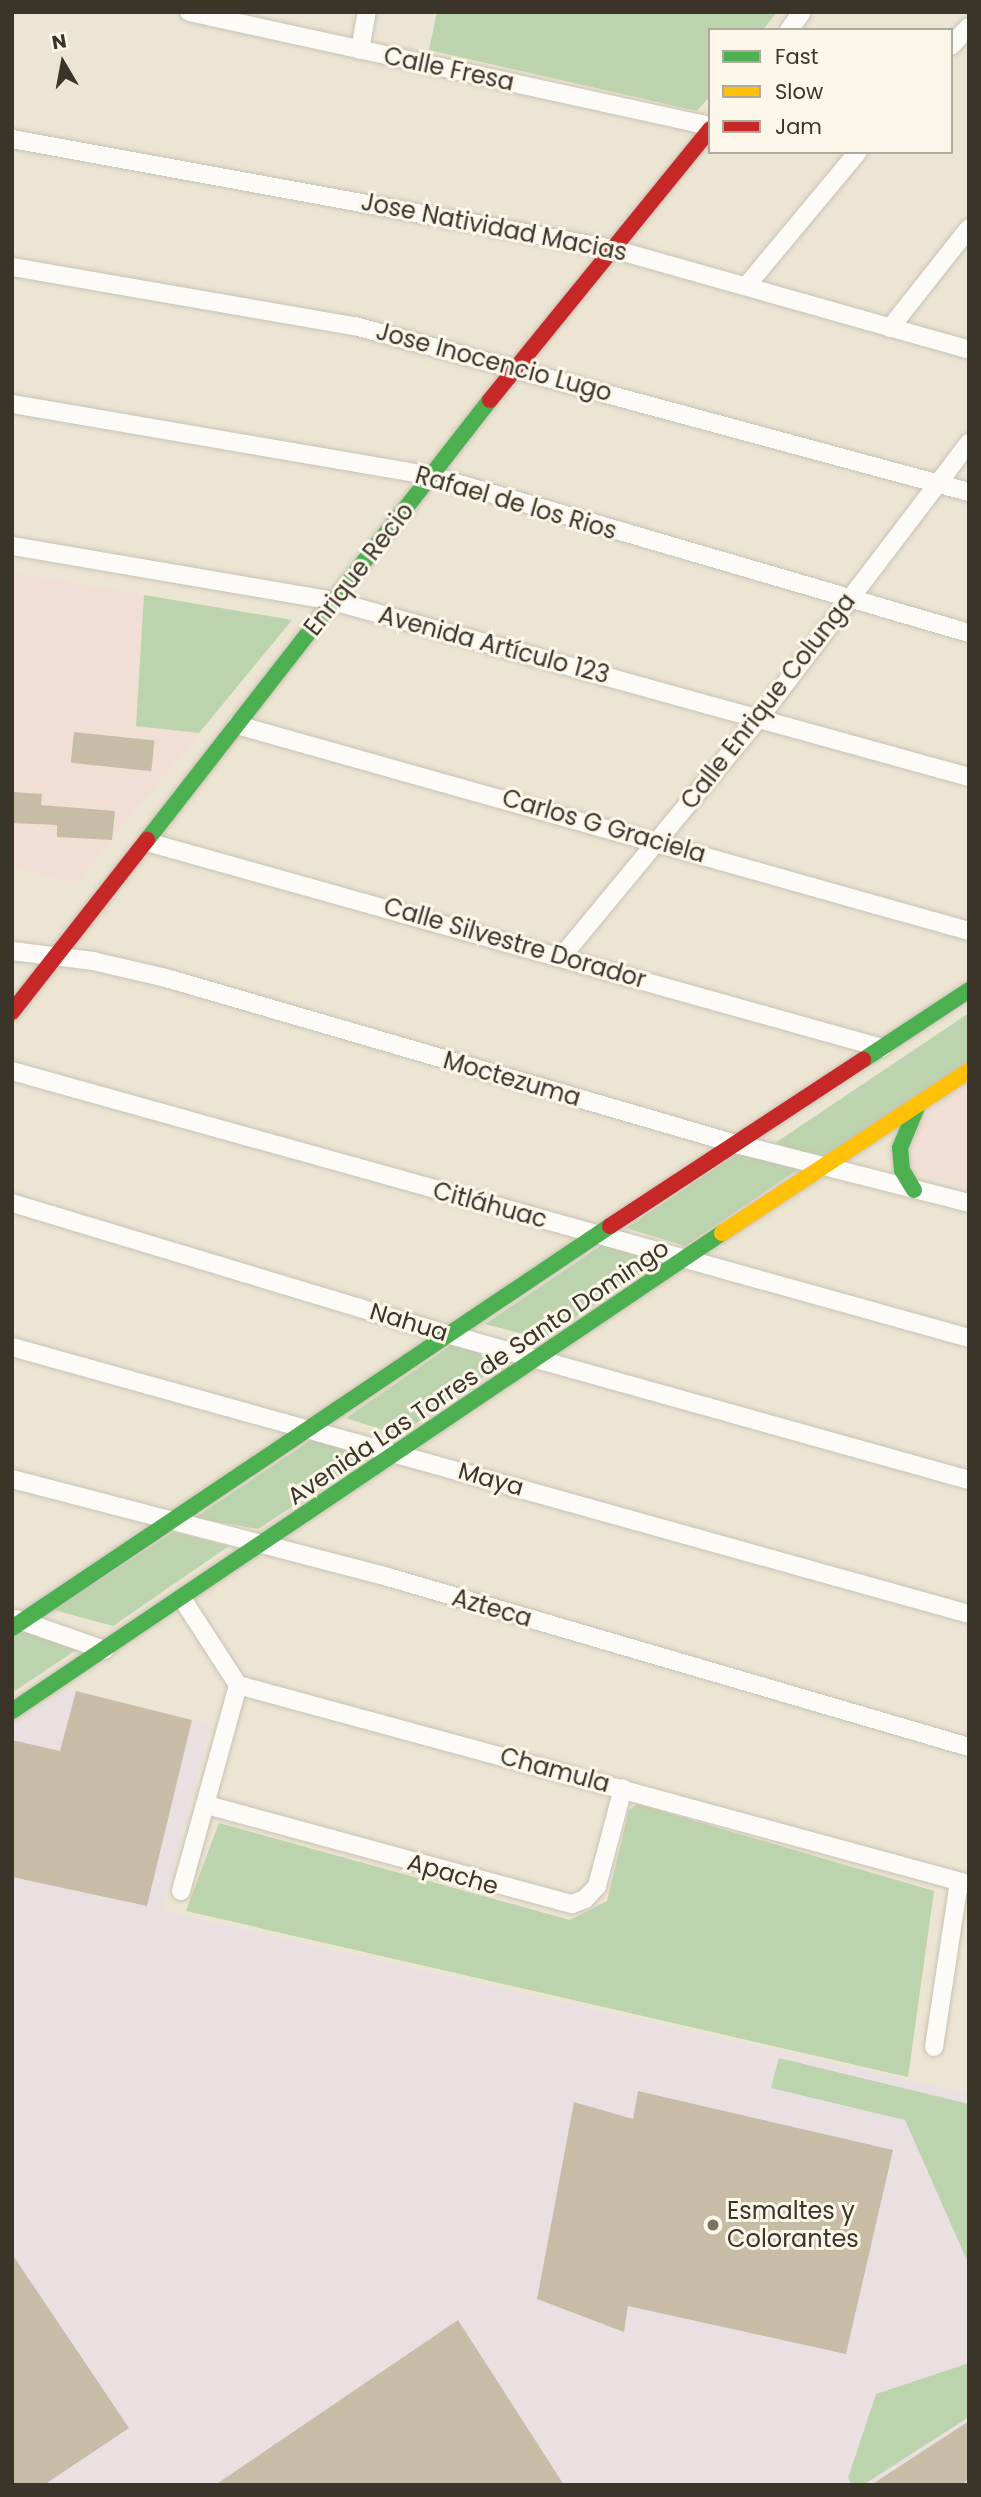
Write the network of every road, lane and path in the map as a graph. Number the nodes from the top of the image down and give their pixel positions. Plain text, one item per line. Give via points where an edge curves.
1 (189, 12) edge
2 (367, 12) edge
3 (802, 12) edge
4 (969, 27) edge
5 (790, 28) edge
6 (953, 44) edge
7 (360, 50) junction
8 (708, 128) edge
9 (708, 130) edge
10 (12, 139) edge
11 (856, 154) edge
12 (969, 229) edge
13 (613, 249) junction
14 (12, 267) edge
15 (747, 285) junction
16 (890, 328) junction
17 (969, 350) edge
18 (517, 366) junction
19 (12, 404) edge
20 (969, 443) edge
21 (432, 476) junction
22 (938, 483) junction
23 (969, 492) edge
24 (12, 546) edge
25 (333, 600) junction
26 (847, 600) junction
27 (969, 633) edge
28 (760, 718) junction
29 (237, 725) junction
30 (969, 777) edge
31 (660, 841) junction
32 (147, 842) junction
33 (969, 931) edge
34 (12, 951) edge
35 (563, 955) junction
36 (55, 956) junction
37 (969, 990) edge
38 (12, 1012) edge
39 (883, 1048) junction
40 (12, 1071) edge
41 (969, 1072) edge
42 (917, 1106) junction
43 (736, 1144) junction
44 (824, 1168) junction
45 (914, 1190) junction
46 (12, 1203) edge
47 (969, 1203) edge
48 (597, 1234) junction
49 (689, 1258) junction
50 (447, 1334) junction
51 (969, 1338) edge
52 (12, 1347) edge
53 (532, 1358) junction
54 (309, 1429) junction
55 (394, 1451) junction
56 (12, 1479) edge
57 (969, 1480) edge
58 (170, 1523) junction
59 (258, 1547) junction
60 (183, 1600) junction
61 (969, 1614) edge
62 (16, 1623) edge
63 (105, 1650) junction
64 (239, 1685) junction
65 (12, 1711) edge
66 (969, 1747) edge
67 (623, 1788) junction
68 (207, 1805) junction
69 (964, 1883) edge
70 (181, 1891) dead end
71 (934, 2048) dead end

1 - 7 street, Calle Fresa
2 - 7 street
3 - 5 street
4 - 6 street
7 - 8 street, Calle Fresa
9 - 13 street, Enrique Recio
10 - 13 street, Jose Natividad Macias
11 - 15 street
12 - 16 street
13 - 15 street, Jose Natividad Macias
13 - 18 street, Enrique Recio
14 - 18 street, Jose Inocencio Lugo via 355,326
15 - 16 street, Jose Natividad Macias
16 - 17 street, Jose Natividad Macias
18 - 21 street, Enrique Recio
18 - 22 street, Jose Inocencio Lugo
19 - 21 street, Rafael de los Rios
20 - 22 street, Calle Enrique Colunga
21 - 25 street, Enrique Recio
21 - 26 street, Rafael de los Rios
22 - 23 street, Jose Inocencio Lugo
22 - 26 street, Calle Enrique Colunga
24 - 25 street, Avenida Artículo 123
25 - 28 street, Avenida Artículo 123
25 - 29 street, Enrique Recio
26 - 27 street, Rafael de los Rios
26 - 28 street, Calle Enrique Colunga
28 - 30 street, Avenida Artículo 123
28 - 31 street, Calle Enrique Colunga
29 - 31 street, Carlos G Graciela
29 - 32 street, Enrique Recio
31 - 33 street, Carlos G Graciela
31 - 35 street, Calle Enrique Colunga
32 - 35 street, Calle Silvestre Dorador
32 - 36 street, Enrique Recio
34 - 36 street, Moctezuma
35 - 39 street, Calle Silvestre Dorador
36 - 38 street, Enrique Recio
36 - 43 street, Moctezuma via 166,978
37 - 39 street, Avenida Las Torres de Santo Domingo
39 - 43 street, Avenida Las Torres de Santo Domingo
40 - 48 street, Citláhuac
41 - 42 street, Avenida Las Torres de Santo Domingo
42 - 44 street, Avenida Las Torres de Santo Domingo
42 - 45 street via 900,1148 902,1170
43 - 44 street, Moctezuma
43 - 48 street, Avenida Las Torres de Santo Domingo
44 - 45 street, Moctezuma
44 - 49 street, Avenida Las Torres de Santo Domingo
45 - 47 street, Moctezuma
46 - 50 street, Nahua
48 - 49 street, Citláhuac
48 - 50 street, Avenida Las Torres de Santo Domingo
49 - 51 street, Citláhuac
49 - 53 street, Avenida Las Torres de Santo Domingo
50 - 53 street, Nahua
50 - 54 street, Avenida Las Torres de Santo Domingo
52 - 54 street, Maya
53 - 55 street, Avenida Las Torres de Santo Domingo
53 - 57 street, Nahua
54 - 55 street, Maya
54 - 58 street, Avenida Las Torres de Santo Domingo
55 - 59 street, Avenida Las Torres de Santo Domingo
55 - 61 street, Maya
56 - 58 street, Azteca
58 - 59 street, Azteca
58 - 62 street, Avenida Las Torres de Santo Domingo
59 - 60 street, Avenida Las Torres de Santo Domingo
59 - 66 street, Azteca via 388,1577
60 - 63 street, Avenida Las Torres de Santo Domingo
60 - 64 street
62 - 63 street
63 - 65 street, Avenida Las Torres de Santo Domingo
64 - 67 street, Chamula
64 - 68 street
67 - 68 street, Apache via 597,1886 572,1905
67 - 69 street, Chamula
68 - 70 street
69 - 71 street

